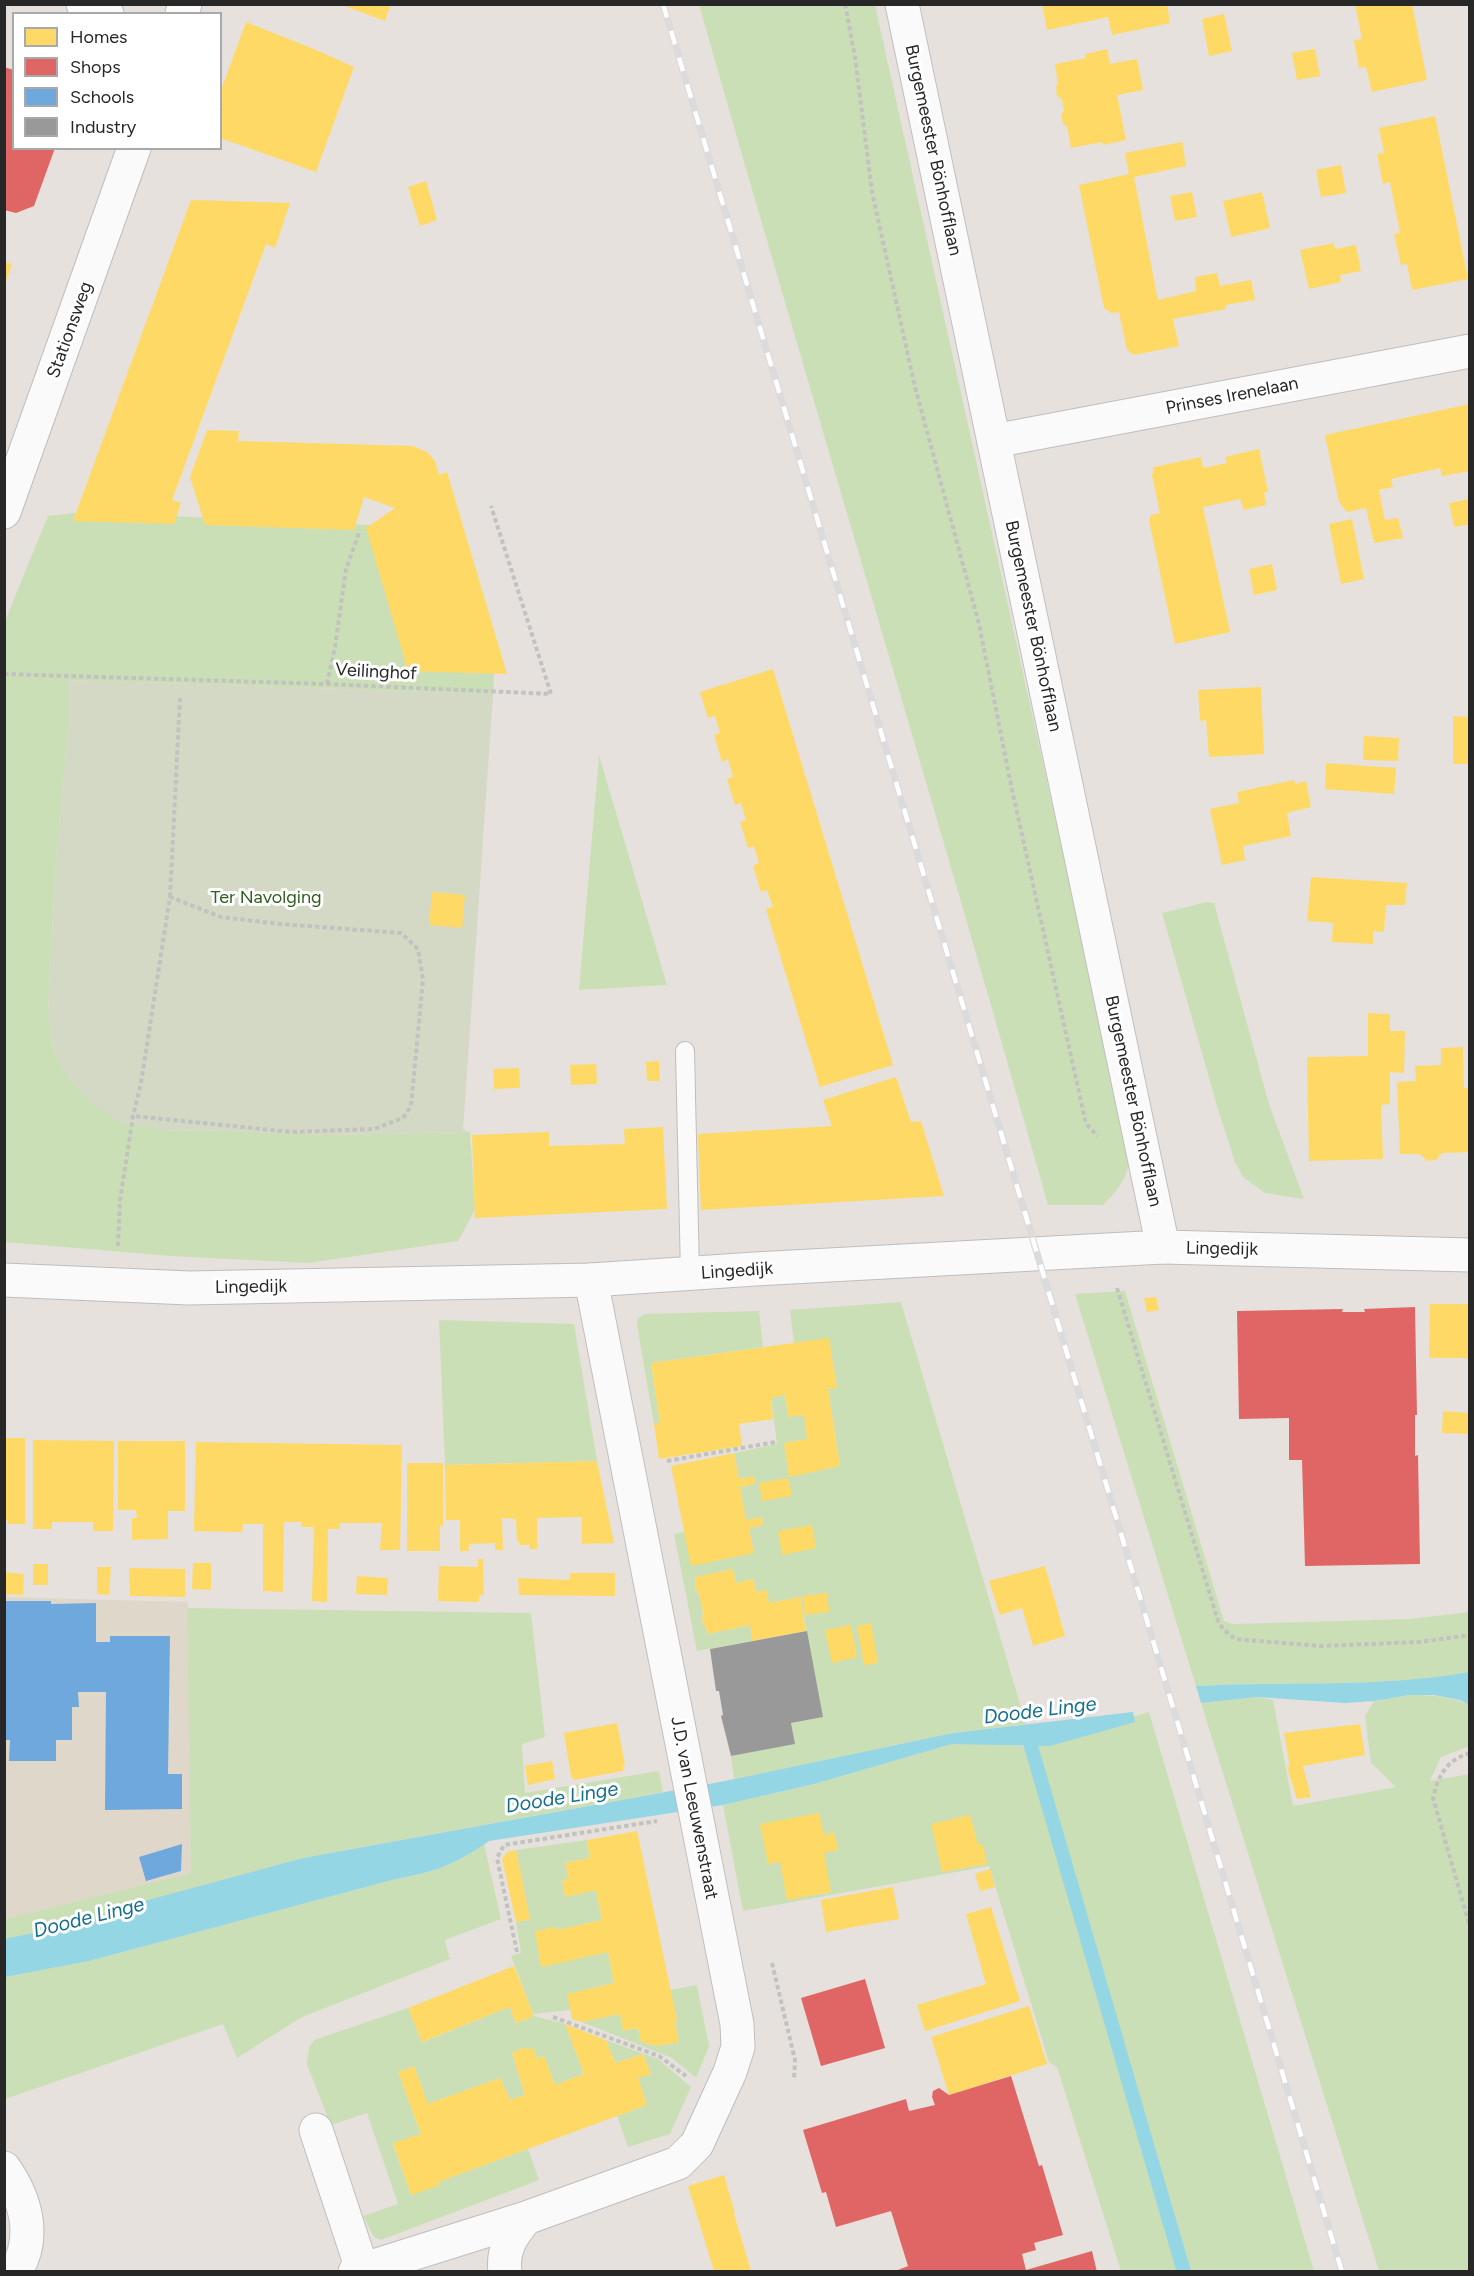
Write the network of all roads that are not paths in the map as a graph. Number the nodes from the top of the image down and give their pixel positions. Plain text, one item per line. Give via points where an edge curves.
1 (83, 4) edge
2 (902, 4) edge
3 (102, 12) edge
4 (133, 150) edge
5 (1470, 351) edge
6 (994, 441) junction
7 (4, 512) edge
8 (685, 1051) dead end
9 (1163, 1247) junction
10 (1470, 1255) edge
11 (690, 1274) junction
12 (4, 1280) edge
13 (591, 1280) junction
14 (316, 2130) dead end
15 (4, 2168) edge
16 (526, 2218) junction
17 (358, 2270) edge
18 (15, 2271) edge
19 (505, 2271) edge

1 - 3 street
2 - 6 street, Burgemeester Bönhofflaan
4 - 7 street, Stationsweg
5 - 6 street, Prinses Irenelaan
6 - 9 street, Burgemeester Bönhofflaan
8 - 11 lane
9 - 10 street, Lingedijk
9 - 11 street, Lingedijk
11 - 13 street, Lingedijk
12 - 13 street, Lingedijk via 189,1288
13 - 16 street, J.D. van Leeuwenstraat via 738,2037 735,2058 717,2102 697,2144 678,2163
14 - 17 street, J.D. van Leeuwenstraat
15 - 18 street via 28,2224 26,2250
16 - 17 street, J.D. van Leeuwenstraat
16 - 19 street via 506,2248

